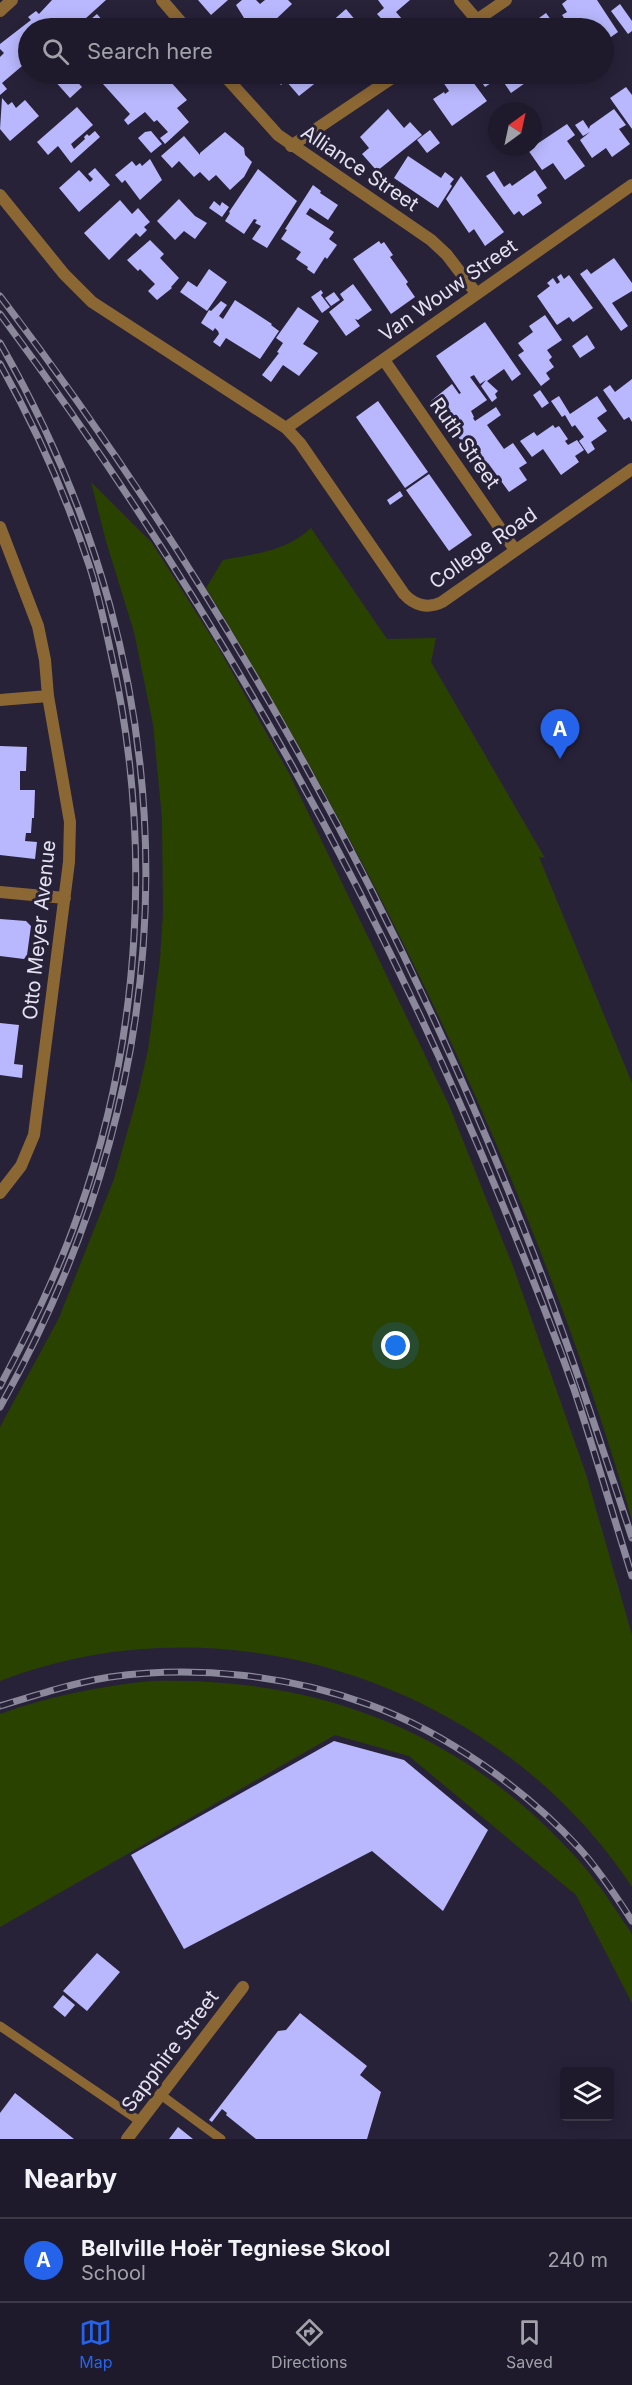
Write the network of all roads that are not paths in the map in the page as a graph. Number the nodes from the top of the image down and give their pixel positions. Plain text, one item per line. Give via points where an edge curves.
1 (12, 0) edge
2 (162, 0) edge
3 (460, 0) edge
4 (506, 0) edge
5 (0, 11) edge
6 (177, 18) edge
7 (475, 18) edge
8 (480, 18) edge
9 (232, 84) edge
10 (383, 84) edge
11 (291, 146) junction
12 (632, 185) edge
13 (0, 195) edge
14 (476, 293) junction
15 (384, 360) junction
16 (286, 428) junction
17 (632, 469) edge
18 (0, 527) edge
19 (515, 549) junction
20 (48, 696) junction
21 (0, 700) edge
22 (0, 892) edge
23 (65, 898) junction
24 (0, 1193) edge
25 (243, 1987) dead end
26 (0, 2026) edge
27 (161, 2096) junction
28 (141, 2122) junction
29 (127, 2139) edge
30 (220, 2139) edge

1 - 5 street
2 - 6 street
3 - 7 street
4 - 8 street
9 - 11 street, Alliance Street
10 - 11 street
11 - 14 street, Alliance Street via 431,240
12 - 14 street, Van Wouw Street
13 - 16 street via 92,302
14 - 15 street, Van Wouw Street
15 - 16 street, Van Wouw Street
15 - 19 street, Ruth Street
16 - 19 street, College Road via 414,603 427,606 442,602
17 - 19 street, College Road
18 - 20 street, Otto Meyer Avenue via 38,626
20 - 21 street
20 - 23 street, Otto Meyer Avenue via 70,822
22 - 23 street
23 - 24 street, Otto Meyer Avenue via 34,1135 21,1166
25 - 27 street, Sapphire Street
26 - 28 lane
27 - 28 street, Sapphire Street
27 - 30 lane
28 - 29 street, Sapphire Street

